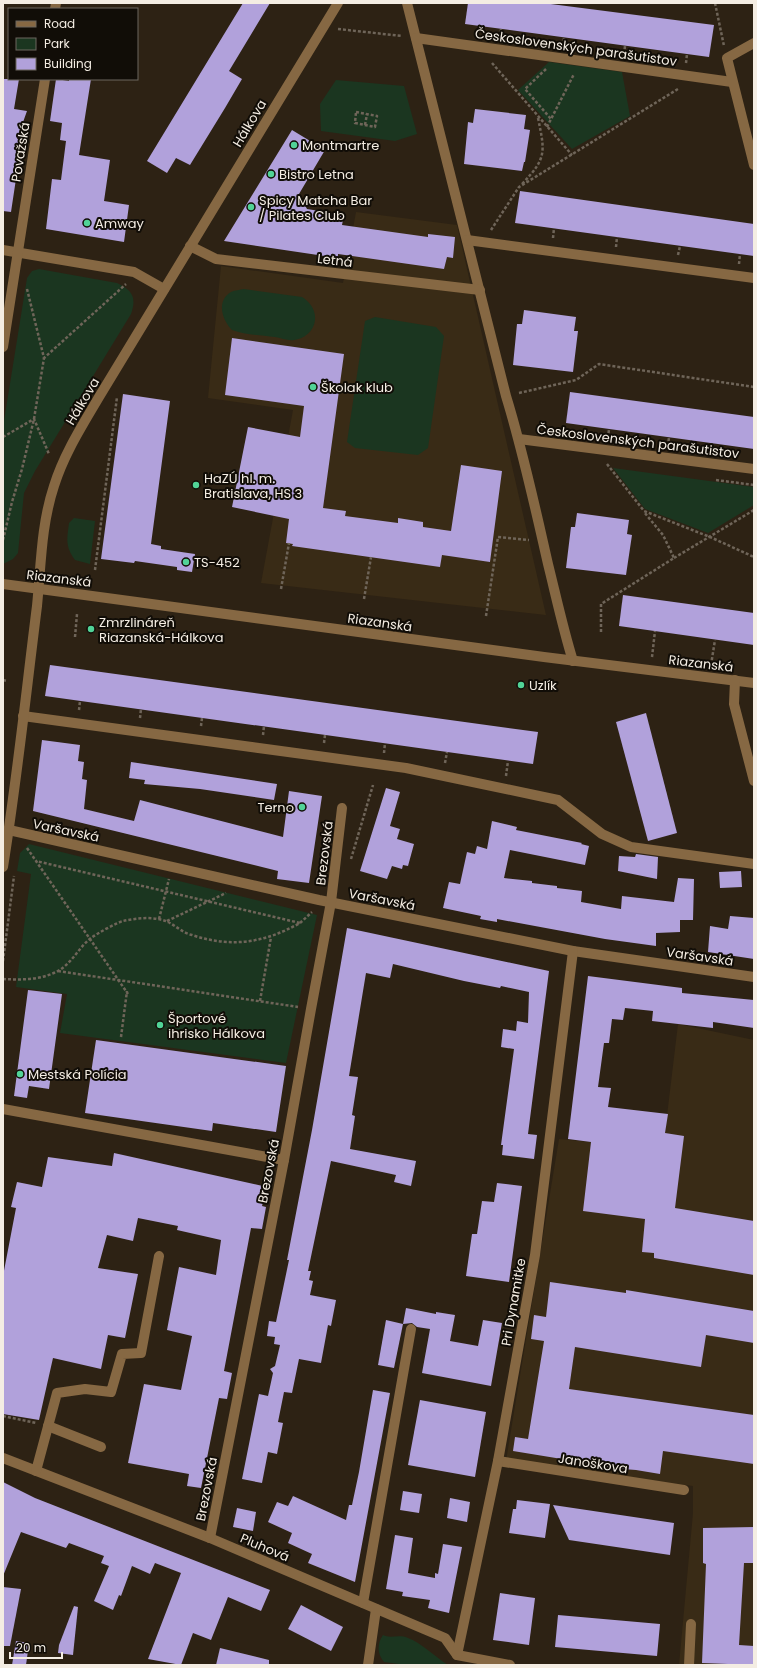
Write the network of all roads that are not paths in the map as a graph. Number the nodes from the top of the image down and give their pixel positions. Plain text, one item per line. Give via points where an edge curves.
1 (338, 3) edge
2 (407, 3) edge
3 (415, 34) junction
4 (754, 43) edge
5 (45, 80) edge
6 (732, 81) junction
7 (754, 165) edge
8 (467, 240) junction
9 (190, 246) junction
10 (3, 250) edge
11 (18, 252) junction
12 (754, 278) edge
13 (164, 289) junction
14 (480, 290) junction
15 (3, 347) edge
16 (519, 439) junction
17 (754, 469) edge
18 (3, 584) edge
19 (38, 589) junction
20 (573, 661) junction
21 (735, 680) junction
22 (754, 683) edge
23 (23, 716) junction
24 (754, 781) edge
25 (342, 808) dead end
26 (9, 830) junction
27 (754, 864) edge
28 (3, 867) edge
29 (331, 902) junction
30 (574, 951) junction
31 (754, 977) edge
32 (3, 1109) edge
33 (284, 1160) junction
34 (159, 1256) dead end
35 (411, 1329) dead end
36 (48, 1426) junction
37 (101, 1447) dead end
38 (3, 1458) edge
39 (498, 1461) junction
40 (36, 1471) junction
41 (684, 1490) dead end
42 (210, 1538) junction
43 (363, 1603) junction
44 (376, 1609) junction
45 (691, 1624) dead end
46 (457, 1655) junction
47 (368, 1665) edge
48 (510, 1665) edge
49 (689, 1665) edge

1 - 9 street, Hálkova
2 - 3 street, Československých parašutistov
3 - 6 street, Československých parašutistov via 479,47
3 - 8 street, Československých parašutistov
4 - 6 street via 727,58
5 - 11 street, Považská
6 - 7 street
8 - 12 street
8 - 14 street, Československých parašutistov
9 - 13 street, Hálkova
9 - 14 street, Letná via 216,259
10 - 11 street
11 - 13 street via 134,272
11 - 15 street, Považská
13 - 19 street, Hálkova via 77,434 61,466 50,498 44,530
14 - 16 street, Československých parašutistov
16 - 17 street, Československých parašutistov
16 - 20 street, Československých parašutistov
18 - 19 street, Riazanská
19 - 20 street, Riazanská
19 - 23 street, Hálkova
20 - 21 street, Riazanská
21 - 22 street, Riazanská
21 - 24 street via 734,704
23 - 26 street, Hálkova
23 - 27 street via 406,768 558,800 602,834 631,847
25 - 29 street, Brezovská
26 - 28 street, Hálkova
26 - 29 street, Varšavská
29 - 30 street, Varšavská
29 - 33 street, Brezovská
30 - 31 street, Varšavská
30 - 39 street, Pri Dynamitke via 535,1255
32 - 33 street
33 - 42 street, Brezovská
34 - 36 street via 141,1353 122,1354 111,1392 85,1389 57,1393
35 - 43 street
36 - 37 street
36 - 40 street
38 - 40 street, Pluhová
39 - 41 street, Janoškova
39 - 46 street, Pri Dynamitke
40 - 42 street, Pluhová
42 - 43 street, Pluhová
43 - 44 street, Pluhová
44 - 46 street, Pluhová via 445,1638
44 - 47 street
45 - 49 street
46 - 48 street

